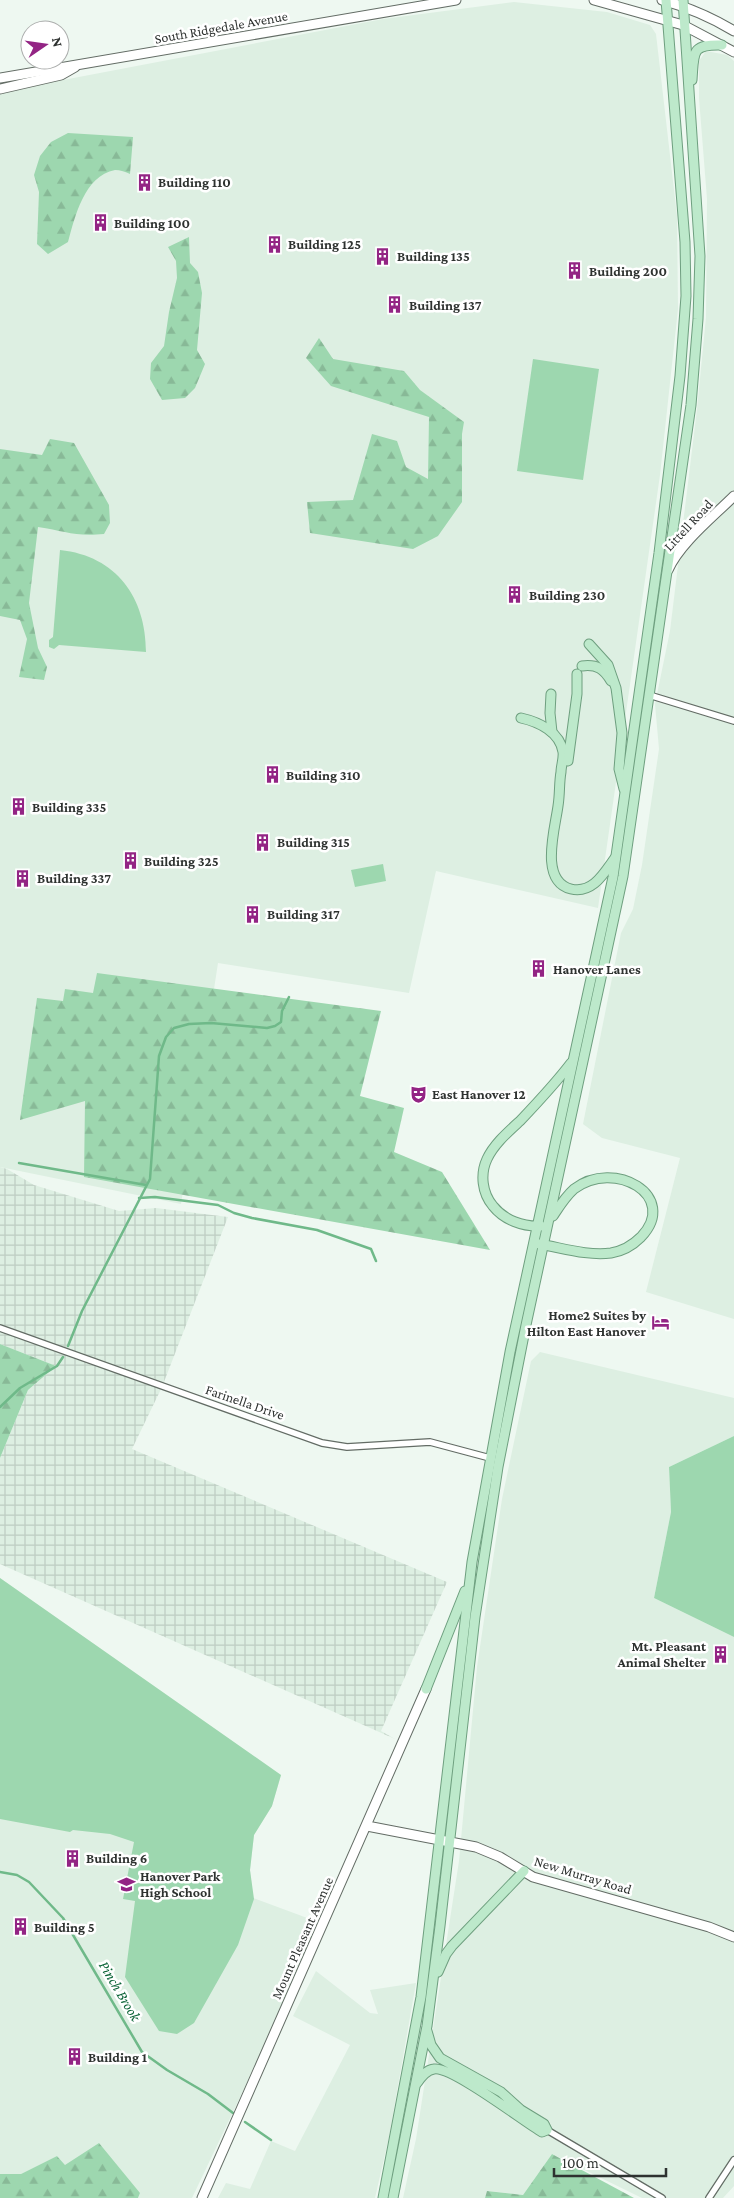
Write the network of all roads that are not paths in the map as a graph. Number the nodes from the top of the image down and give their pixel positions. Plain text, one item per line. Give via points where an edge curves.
1 (456, 0) edge
2 (594, 0) edge
3 (665, 0) edge
4 (683, 3) edge
5 (667, 20) junction
6 (683, 25) junction
7 (734, 31) edge
8 (722, 45) junction
9 (734, 52) edge
10 (80, 64) junction
11 (0, 78) edge
12 (0, 89) edge
13 (688, 92) junction
14 (734, 496) edge
15 (666, 576) junction
16 (589, 644) dead end
17 (616, 688) junction
18 (551, 694) dead end
19 (649, 695) junction
20 (521, 718) dead end
21 (734, 721) edge
22 (552, 732) junction
23 (560, 789) junction
24 (625, 792) junction
25 (615, 857) junction
26 (573, 1061) junction
27 (550, 1221) junction
28 (537, 1226) junction
29 (534, 1243) junction
30 (544, 1245) junction
31 (0, 1328) edge
32 (490, 1458) junction
33 (471, 1574) junction
34 (426, 1689) joint
35 (367, 1826) junction
36 (440, 1840) junction
37 (450, 1842) junction
38 (524, 1871) junction
39 (734, 1937) edge
40 (431, 1994) junction
41 (427, 2026) junction
42 (416, 2084) junction
43 (547, 2130) junction
44 (734, 2160) edge
45 (202, 2198) edge
46 (383, 2198) edge
47 (393, 2198) edge
48 (662, 2198) edge
49 (709, 2198) edge

1 - 10 street, South Ridgedale Avenue
2 - 5 street
3 - 4 street
3 - 5 main road
4 - 6 main road
4 - 7 street
5 - 6 street
5 - 24 main road via 685,242 685,324 660,553
6 - 8 street
6 - 13 main road
8 - 9 street
8 - 13 main road via 705,44 699,48 694,56
10 - 11 street, South Ridgedale Avenue
10 - 12 street via 61,76
13 - 15 main road via 699,228 699,310 691,405
14 - 15 street, Littell Road via 681,549
15 - 19 main road
16 - 17 main road via 608,665
17 - 23 main road via 598,666 579,670 565,783
17 - 24 main road via 622,733 619,769
18 - 22 main road
19 - 21 street
19 - 27 main road via 618,904
20 - 22 main road via 535,721
22 - 23 main road via 563,752
23 - 25 main road via 551,855 558,880 566,887 585,889 592,886
24 - 25 main road
25 - 26 main road
26 - 28 main road
26 - 28 main road via 493,1148 483,1170 487,1196 497,1211 512,1221
27 - 28 main road
27 - 30 main road
27 - 30 main road via 575,1188 604,1178 632,1181 644,1191 651,1206 650,1221 643,1235 618,1252 589,1254
28 - 29 main road
29 - 30 main road
29 - 32 main road
30 - 37 main road via 484,1552
31 - 32 street, Farinella Drive via 322,1443 347,1447 430,1442
32 - 33 main road
33 - 34 main road
33 - 36 main road
34 - 35 street, Mount Pleasant Avenue
35 - 36 street, New Murray Road
35 - 45 street, Mount Pleasant Avenue
36 - 37 street, New Murray Road
36 - 46 main road via 421,1997
37 - 38 street, New Murray Road via 483,1849
37 - 40 main road
38 - 39 street, New Murray Road via 533,1877
38 - 40 main road via 446,1954
40 - 41 main road
41 - 42 main road
41 - 43 main road via 431,2045 440,2058 501,2092 544,2124
42 - 43 main road via 428,2071 444,2070 495,2099 542,2132
42 - 47 main road
43 - 48 street
44 - 49 street

